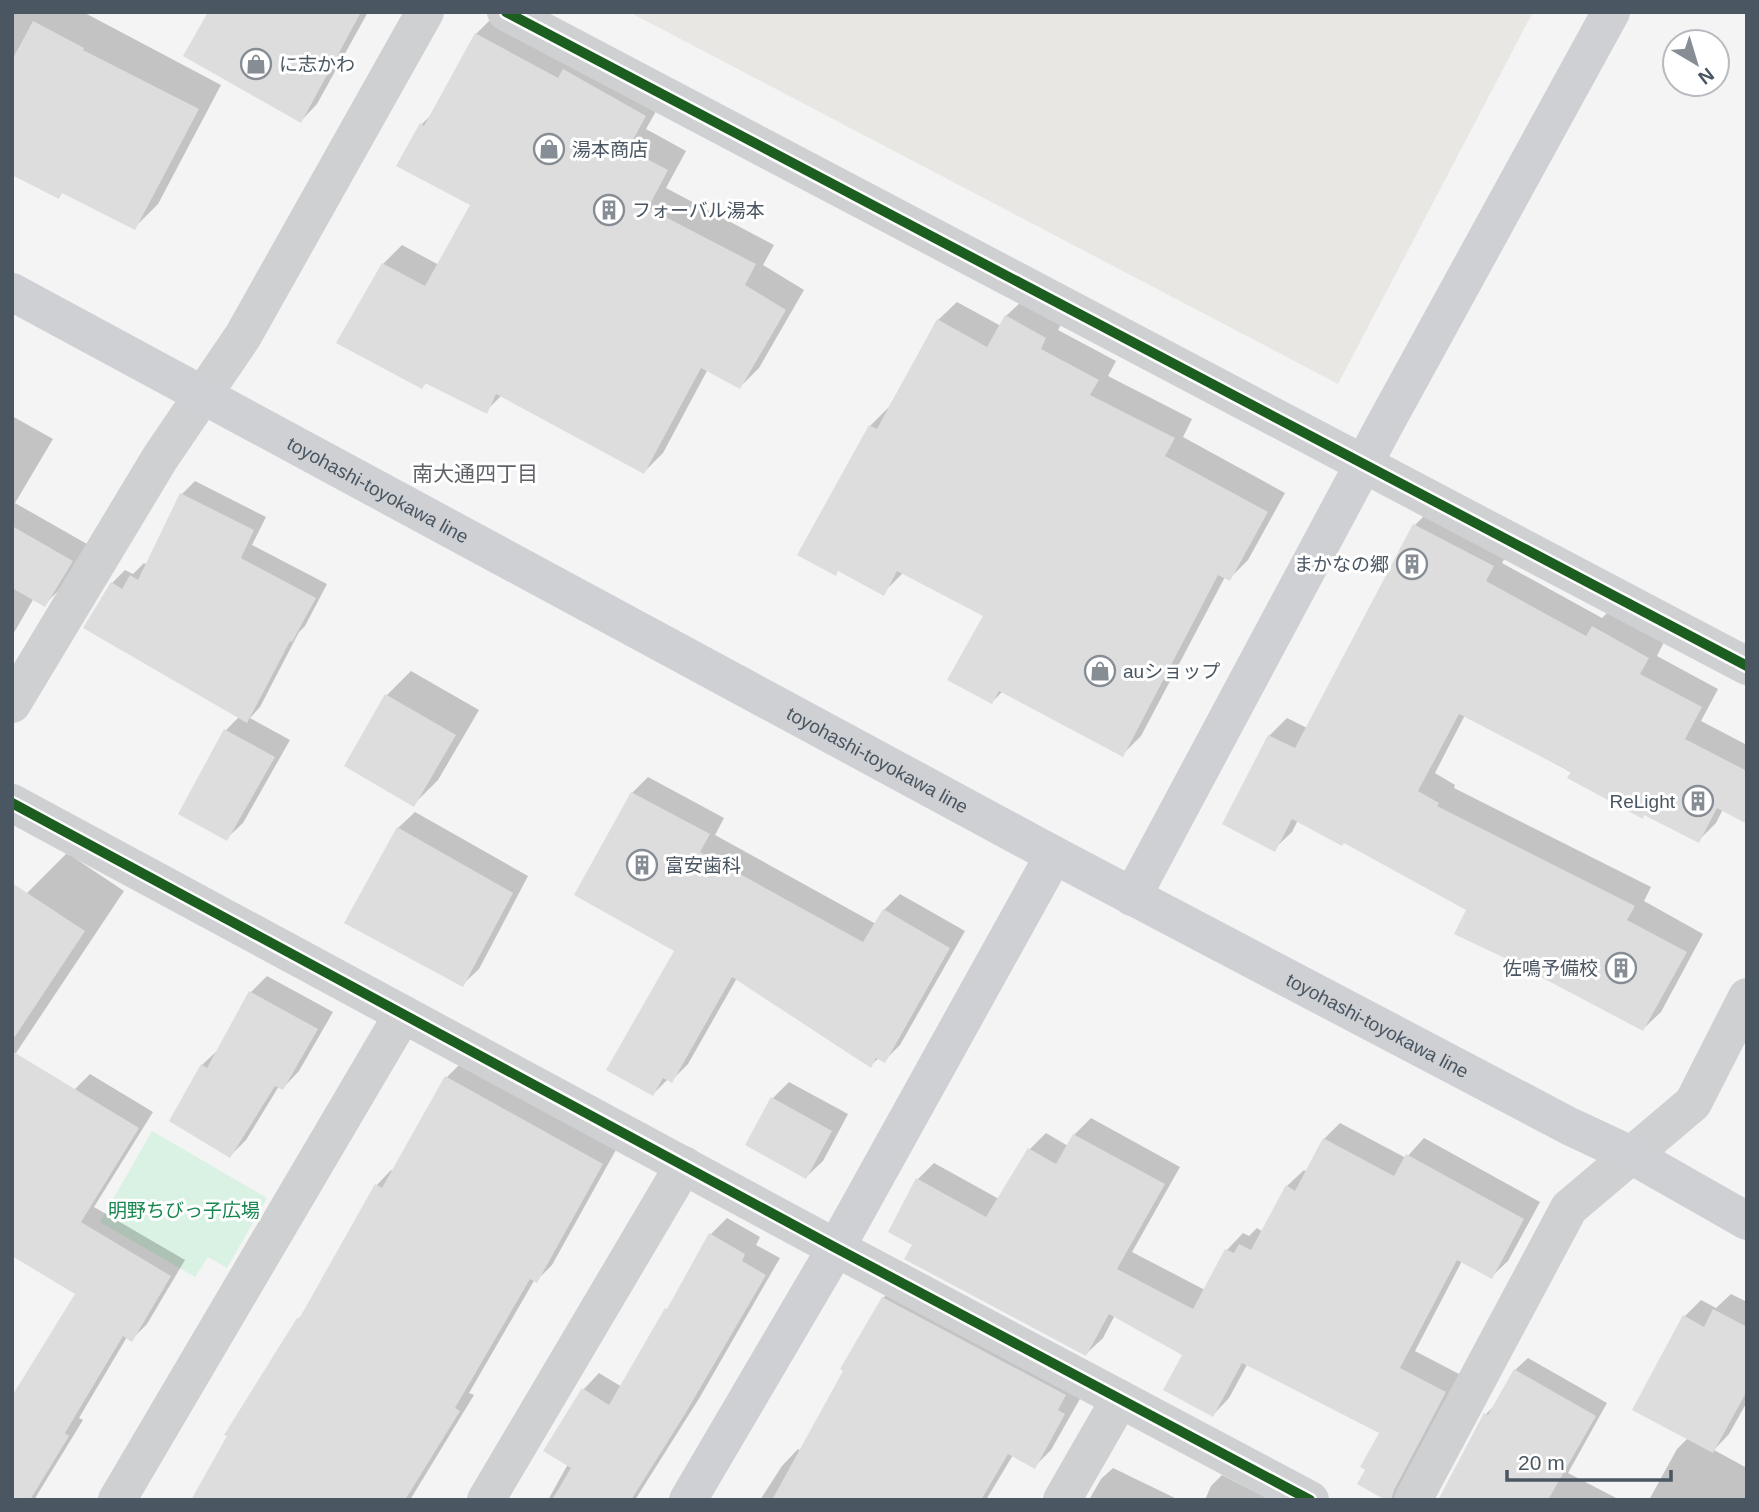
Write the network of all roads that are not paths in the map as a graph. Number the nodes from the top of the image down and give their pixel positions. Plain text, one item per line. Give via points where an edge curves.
1 (425, 12) edge
2 (506, 12) edge
3 (1611, 12) edge
4 (12, 292) edge
5 (202, 394) junction
6 (1365, 464) junction
7 (1747, 666) edge
8 (12, 704) edge
9 (12, 803) edge
10 (1054, 855) junction
11 (1132, 897) junction
12 (1747, 998) edge
13 (403, 1014) junction
14 (1631, 1155) junction
15 (684, 1165) junction
16 (1747, 1221) edge
17 (836, 1248) junction
18 (1120, 1399) junction
19 (117, 1500) edge
20 (486, 1500) edge
21 (688, 1500) edge
22 (1062, 1500) edge
23 (1310, 1500) edge
24 (1413, 1500) edge

1 - 5 street via 243,336
2 - 6 street
3 - 6 main road
4 - 5 main road, toyohashi-toyokawa line
5 - 8 street
5 - 10 main road, toyohashi-toyokawa line
6 - 7 street
6 - 11 main road
9 - 13 street
10 - 11 main road, toyohashi-toyokawa line
10 - 17 main road
11 - 14 main road, toyohashi-toyokawa line
12 - 14 street via 1693,1103
13 - 15 street
13 - 19 street
14 - 16 main road, toyohashi-toyokawa line
14 - 24 street via 1569,1208
15 - 17 street
15 - 20 street
17 - 18 street
17 - 21 main road
18 - 22 street
18 - 23 street

